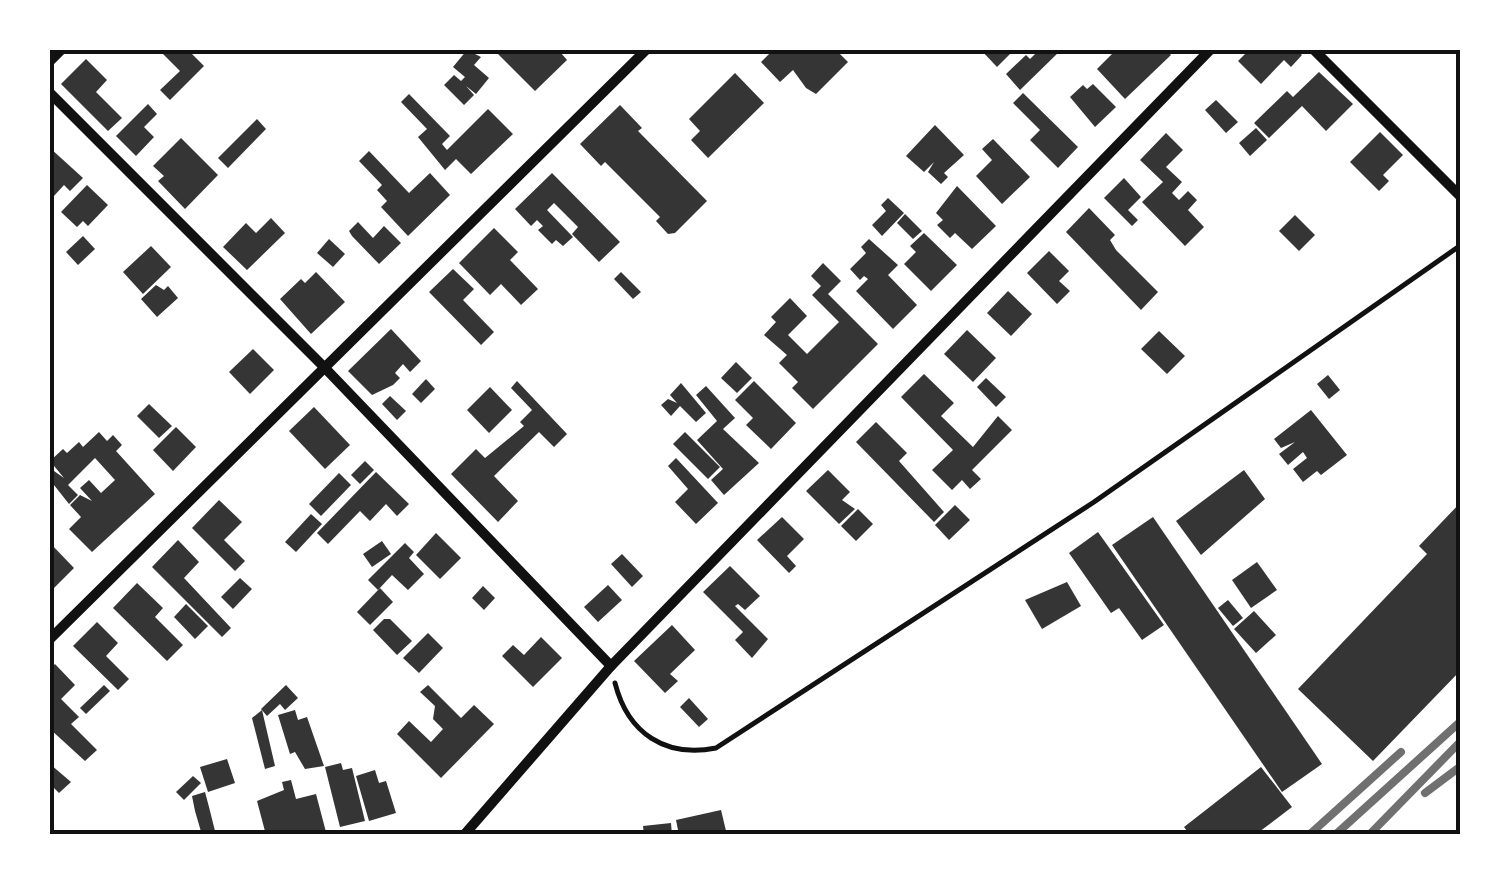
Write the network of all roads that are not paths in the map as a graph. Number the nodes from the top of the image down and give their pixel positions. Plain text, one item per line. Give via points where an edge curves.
1 (62, 50) edge
2 (646, 50) edge
3 (1210, 50) edge
4 (1314, 50) edge
5 (50, 61) edge
6 (50, 93) edge
7 (1461, 196) edge
8 (324, 367) junction
9 (50, 639) edge
10 (611, 666) junction
11 (464, 835) edge

1 - 5 street
2 - 8 street
3 - 10 street
4 - 7 street
6 - 8 street
8 - 9 street
8 - 10 street
10 - 11 street

